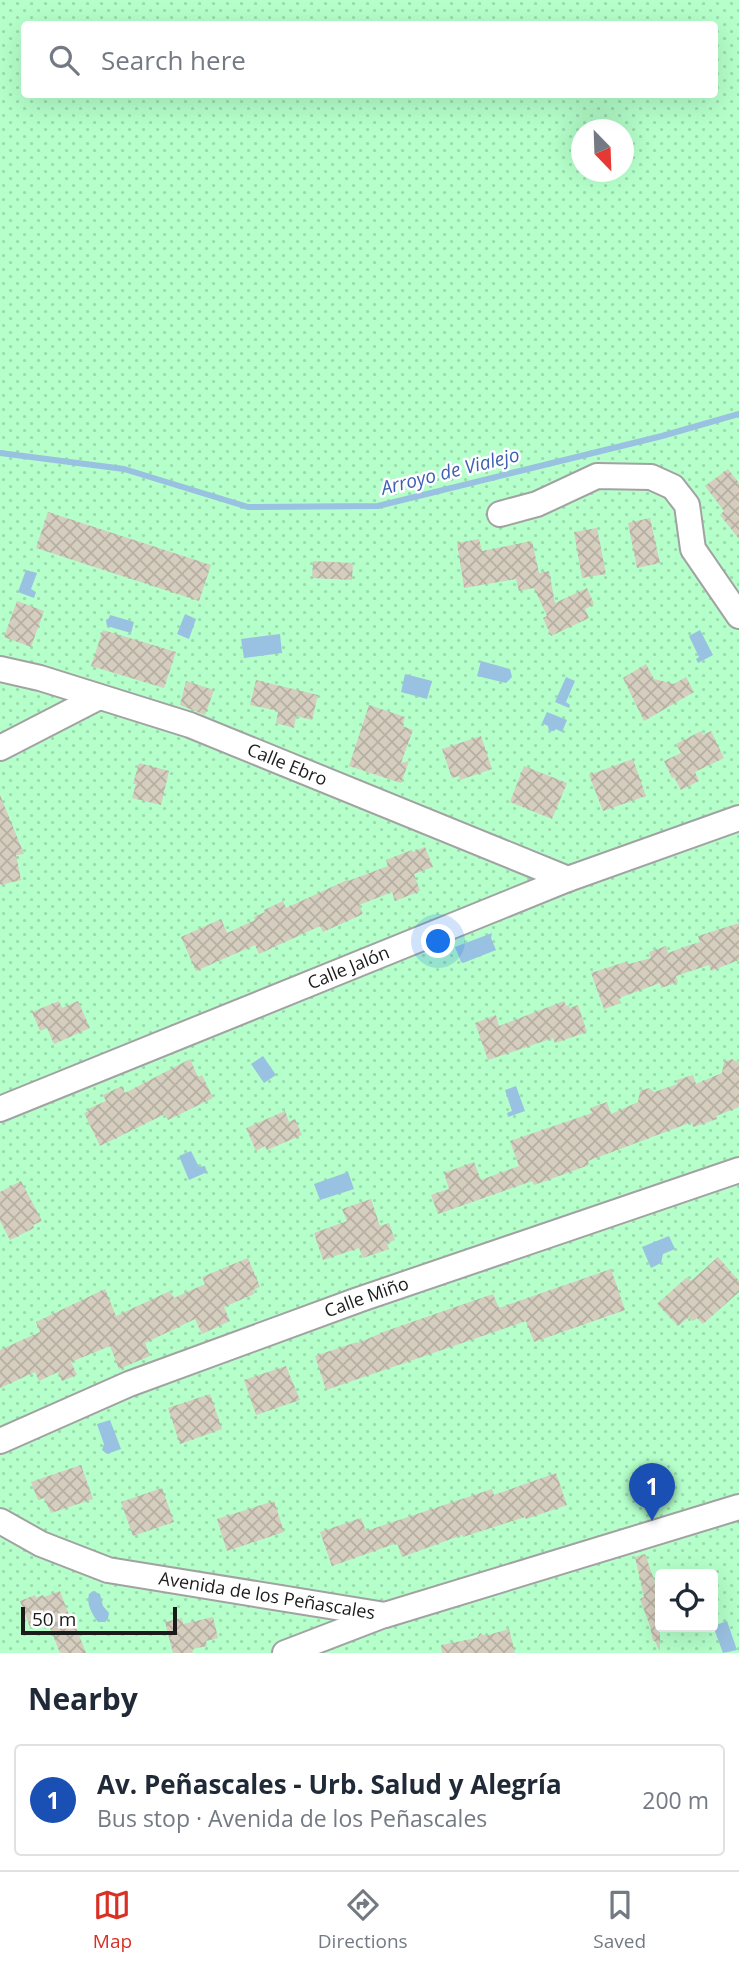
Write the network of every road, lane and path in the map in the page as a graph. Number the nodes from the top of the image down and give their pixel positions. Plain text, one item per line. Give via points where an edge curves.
1 (500, 514) dead end
2 (739, 616) edge
3 (0, 669) edge
4 (99, 697) junction
5 (0, 748) edge
6 (739, 818) edge
7 (568, 878) junction
8 (0, 1108) edge
9 (739, 1170) edge
10 (0, 1441) edge
11 (739, 1507) edge
12 (0, 1521) edge
13 (385, 1615) junction
14 (285, 1653) edge

1 - 2 street via 537,504 597,476 651,477 673,487 687,505 693,549
3 - 4 street, Calle Ebro
4 - 5 street
4 - 7 street, Calle Ebro via 190,725
6 - 7 street, Calle Jalón
7 - 8 street, Calle Jalón
9 - 10 street, Calle Miño via 129,1384
11 - 13 street, Avenida de los Peñascales
12 - 13 street, Avenida de los Peñascales via 41,1544 108,1570
13 - 14 street

